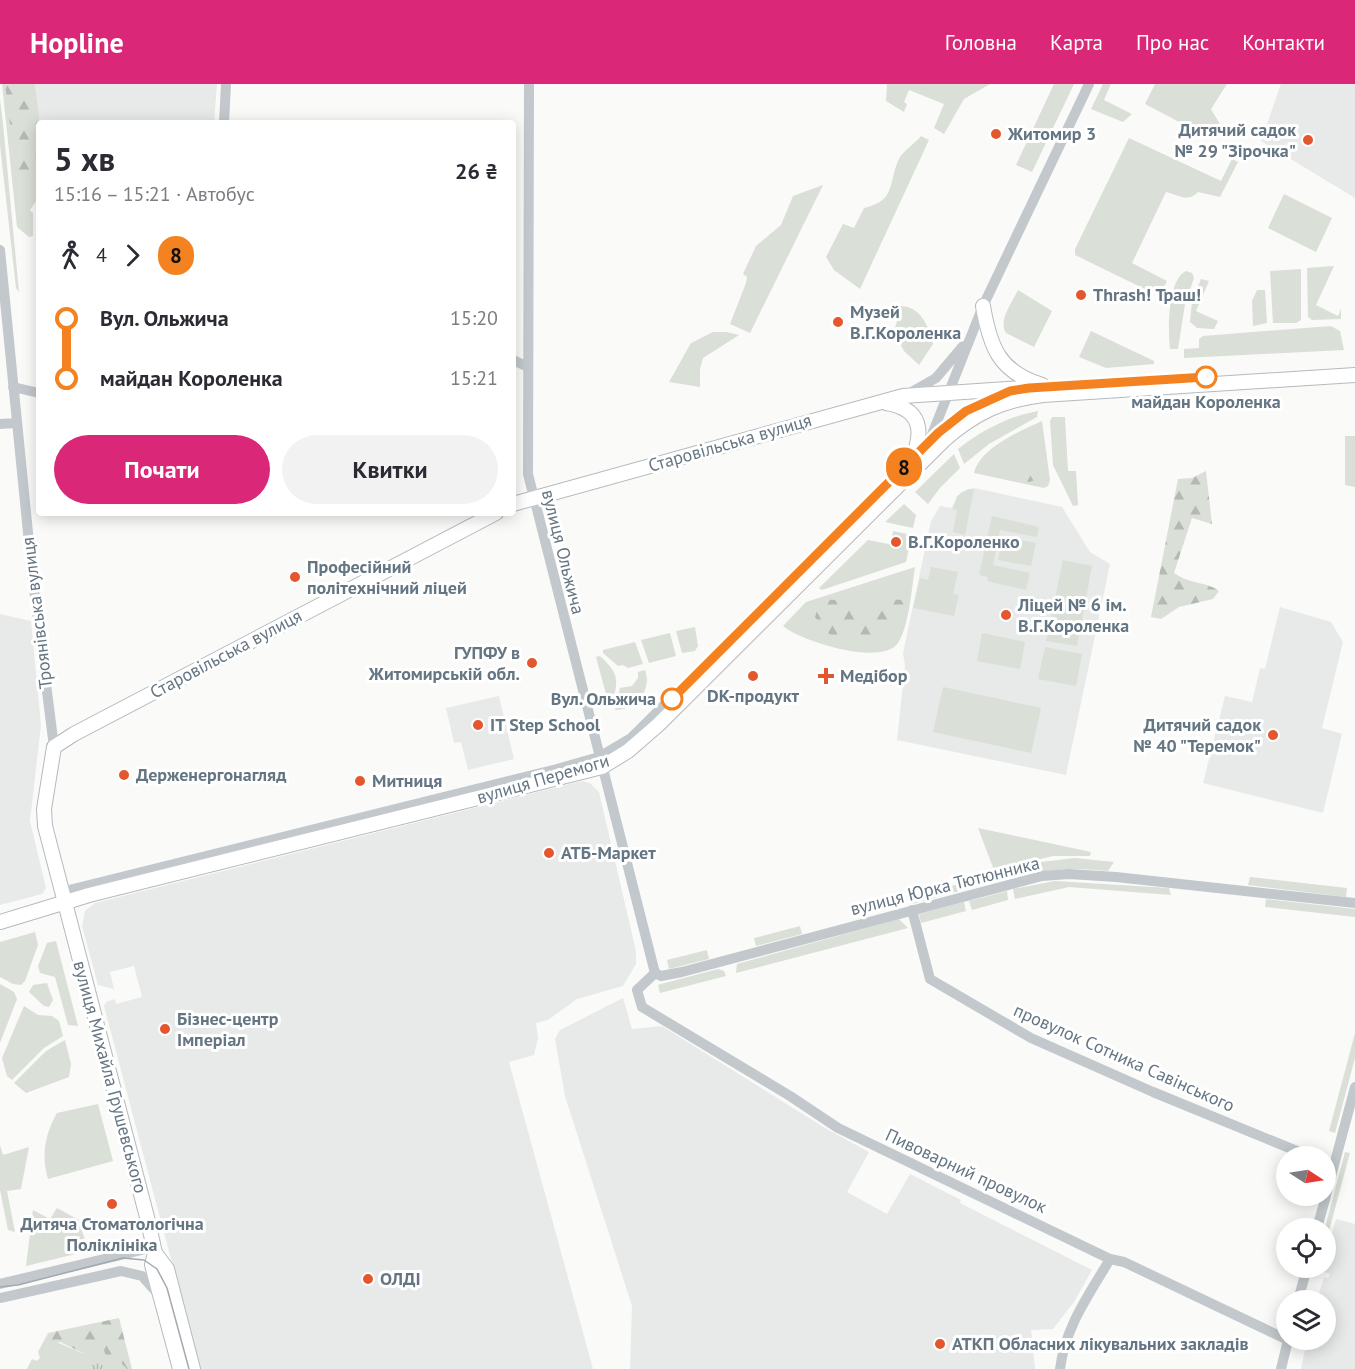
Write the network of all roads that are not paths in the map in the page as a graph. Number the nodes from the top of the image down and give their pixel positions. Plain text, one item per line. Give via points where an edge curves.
1 (226, 84) edge
2 (530, 84) edge
3 (1089, 84) edge
4 (224, 120) edge
5 (0, 250) edge
6 (983, 306) junction
7 (974, 328) junction
8 (516, 361) edge
9 (0, 362) edge
10 (1355, 366) edge
11 (11, 367) junction
12 (528, 367) junction
13 (1355, 375) edge
14 (1050, 386) junction
15 (13, 387) junction
16 (1029, 388) junction
17 (36, 392) edge
18 (949, 392) junction
19 (903, 396) junction
20 (881, 402) junction
21 (15, 423) junction
22 (0, 424) edge
23 (929, 441) junction
24 (914, 458) junction
25 (904, 480) junction
26 (533, 498) junction
27 (516, 503) edge
28 (490, 516) edge
29 (54, 747) junction
30 (600, 762) junction
31 (62, 897) junction
32 (1355, 903) edge
33 (912, 910) junction
34 (0, 914) edge
35 (0, 921) edge
36 (655, 974) junction
37 (1355, 1087) edge
38 (1284, 1146) edge
39 (1336, 1146) edge
40 (154, 1250) junction
41 (1110, 1259) junction
42 (0, 1284) edge
43 (159, 1295) junction
44 (0, 1298) edge
45 (1276, 1334) edge
46 (1286, 1350) edge
47 (180, 1369) edge
48 (193, 1369) edge
49 (1060, 1369) edge
50 (1281, 1369) edge

1 - 4 street
2 - 12 street, вулиця Ольжича
3 - 6 street
5 - 11 street, Троянівська вулиця
6 - 7 street
6 - 14 main road via 988,334 999,357 1020,375
7 - 18 street
7 - 19 street via 943,371
8 - 12 street
9 - 11 street
10 - 14 main road
11 - 15 street, Троянівська вулиця
12 - 26 street, вулиця Ольжича via 528,474
13 - 25 main road, вулиця Перемоги via 1015,398 962,424
14 - 16 main road
15 - 17 street
15 - 21 street, Троянівська вулиця
16 - 18 main road
16 - 23 street, вулиця Перемоги via 980,403
18 - 19 main road, Старовільська вулиця
18 - 23 street
19 - 20 main road, Старовільська вулиця
20 - 24 main road via 913,413 919,434
20 - 26 main road, Старовільська вулиця
21 - 22 street
21 - 29 street, Троянівська вулиця
23 - 24 street, вулиця Перемоги
23 - 25 street
24 - 25 main road
24 - 30 street, вулиця Перемоги via 652,718
25 - 30 main road, вулиця Перемоги via 658,725 628,752
26 - 27 main road, Старовільська вулиця
26 - 30 street, вулиця Ольжича
28 - 29 main road, Старовільська вулиця
29 - 31 main road, Троянівська вулиця via 44,809
30 - 31 main road, вулиця Перемоги
30 - 36 street, вулиця Ольжича
31 - 34 main road, вулиця Перемоги
31 - 35 main road, вулиця Перемоги
31 - 40 main road, вулиця Михайла Грушевського
32 - 33 street, вулиця Юрка Тютюнника via 1069,874 1042,876
33 - 36 street, вулиця Юрка Тютюнника via 681,972
33 - 38 street, провулок Сотника Савінського via 930,979 1031,1038
36 - 41 street, Пивоварний провулок via 637,990 642,1007 838,1128
37 - 39 street
40 - 42 street
40 - 43 main road, вулиця Михайла Грушевського via 152,1265
40 - 48 main road, вулиця Михайла Грушевського via 168,1269
41 - 45 street, Пивоварний провулок via 1124,1262
41 - 49 street via 1069,1330
43 - 44 street via 142,1276 121,1271
43 - 47 main road, вулиця Михайла Грушевського
46 - 50 street

